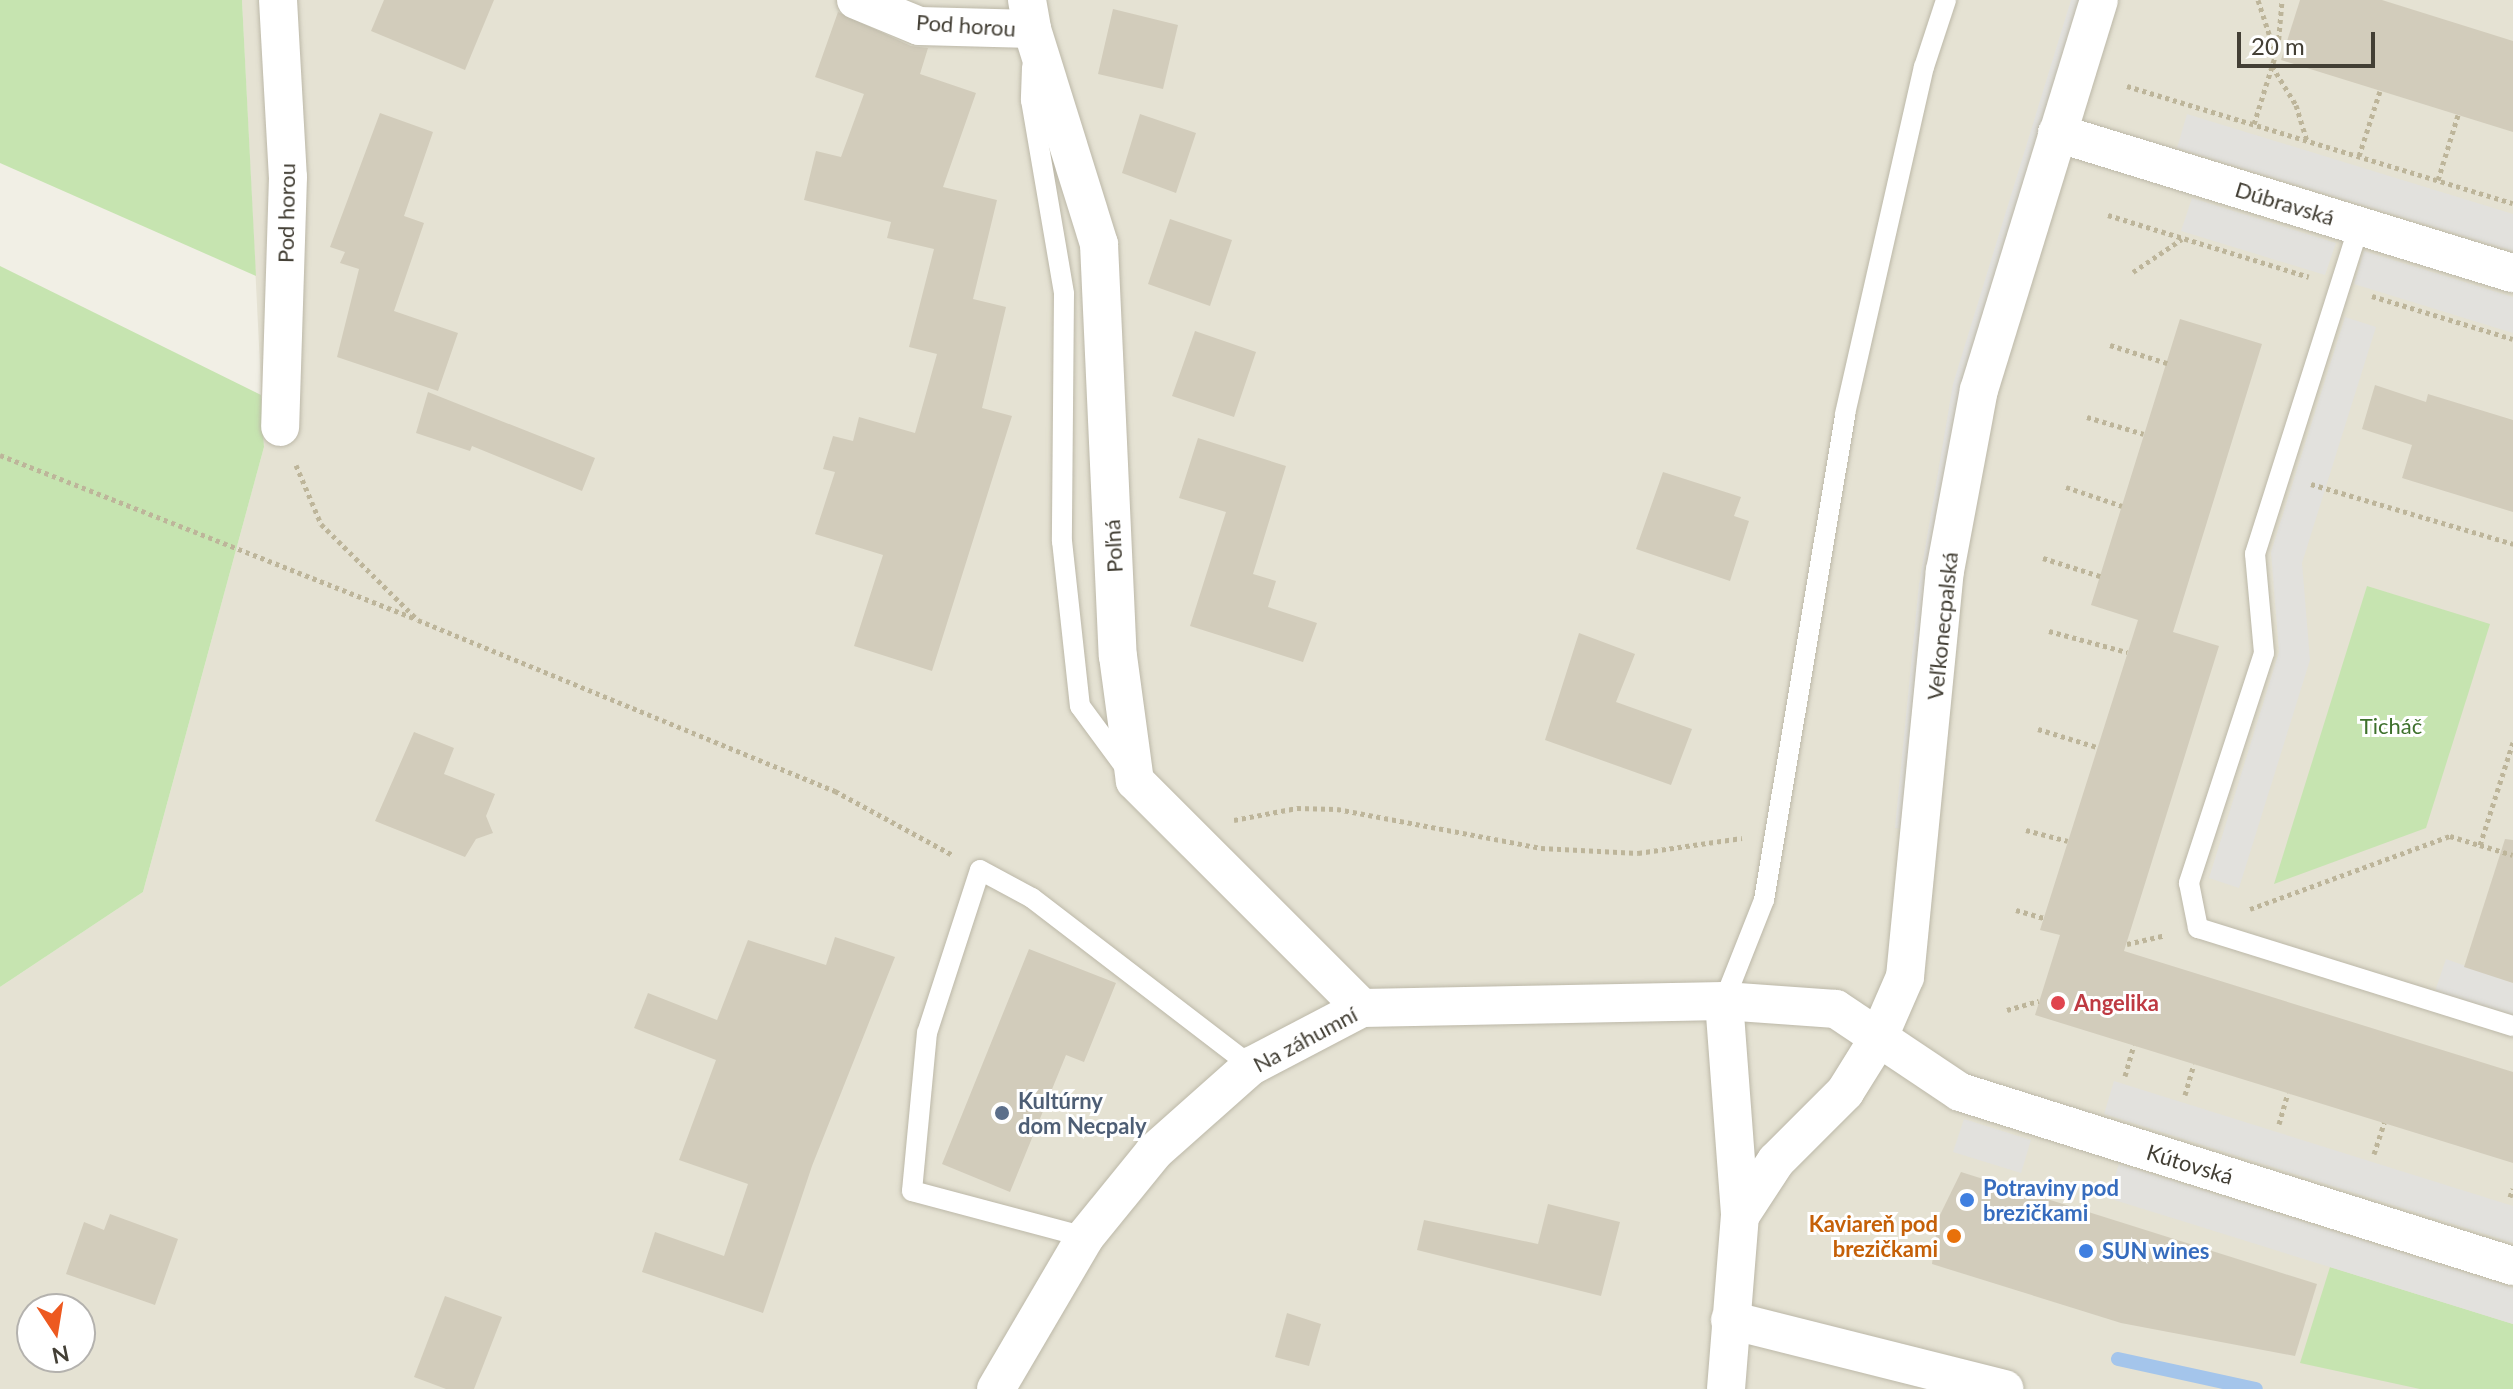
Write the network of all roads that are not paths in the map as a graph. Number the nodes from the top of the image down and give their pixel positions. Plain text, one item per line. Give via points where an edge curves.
1 (278, 0) edge
2 (856, 0) edge
3 (1946, 0) edge
4 (2099, 0) edge
5 (1030, 14) edge
6 (2057, 133) junction
7 (2359, 226) junction
8 (2513, 273) edge
9 (280, 427) road end
10 (1135, 781) junction
11 (1724, 1001) junction
12 (1362, 1008) junction
13 (2513, 1026) edge
14 (1878, 1039) junction
15 (1251, 1066) junction
16 (1740, 1216) junction
17 (1085, 1237) junction
18 (2513, 1266) edge
19 (1730, 1320) junction
20 (1939, 1380) edge
21 (996, 1389) edge
22 (1726, 1389) edge
23 (2004, 1389) edge

1 - 9 street, Pod horou via 288,177
2 - 5 street, Pod horou via 919,26
3 - 11 lane via 1924,67 1845,414 1764,900
4 - 6 street, Veľkonecpalská
5 - 10 street, Poľná via 1099,244 1118,656
5 - 10 lane via 1031,100 1064,294 1062,541 1080,706
6 - 7 street, Dúbravská
6 - 14 street, Veľkonecpalská via 1979,390 1945,571 1913,932 1905,977
7 - 8 street, Dúbravská
7 - 13 lane via 2255,554 2264,653 2189,883 2198,928
10 - 12 street
11 - 12 street, Na záhumní
11 - 14 street, Na záhumní via 1836,1009
11 - 16 street, Veľkonecpalská
12 - 15 street, Na záhumní
14 - 16 street, Veľkonecpalská via 1845,1092 1776,1161
14 - 18 street, Kútovská via 1960,1092
15 - 17 street, Na záhumní via 1154,1152
15 - 17 lane via 1032,898 980,870 927,1033 912,1191
16 - 19 street, Veľkonecpalská
17 - 21 street, Na záhumní
19 - 20 street
19 - 22 street, Veľkonecpalská
20 - 23 street

